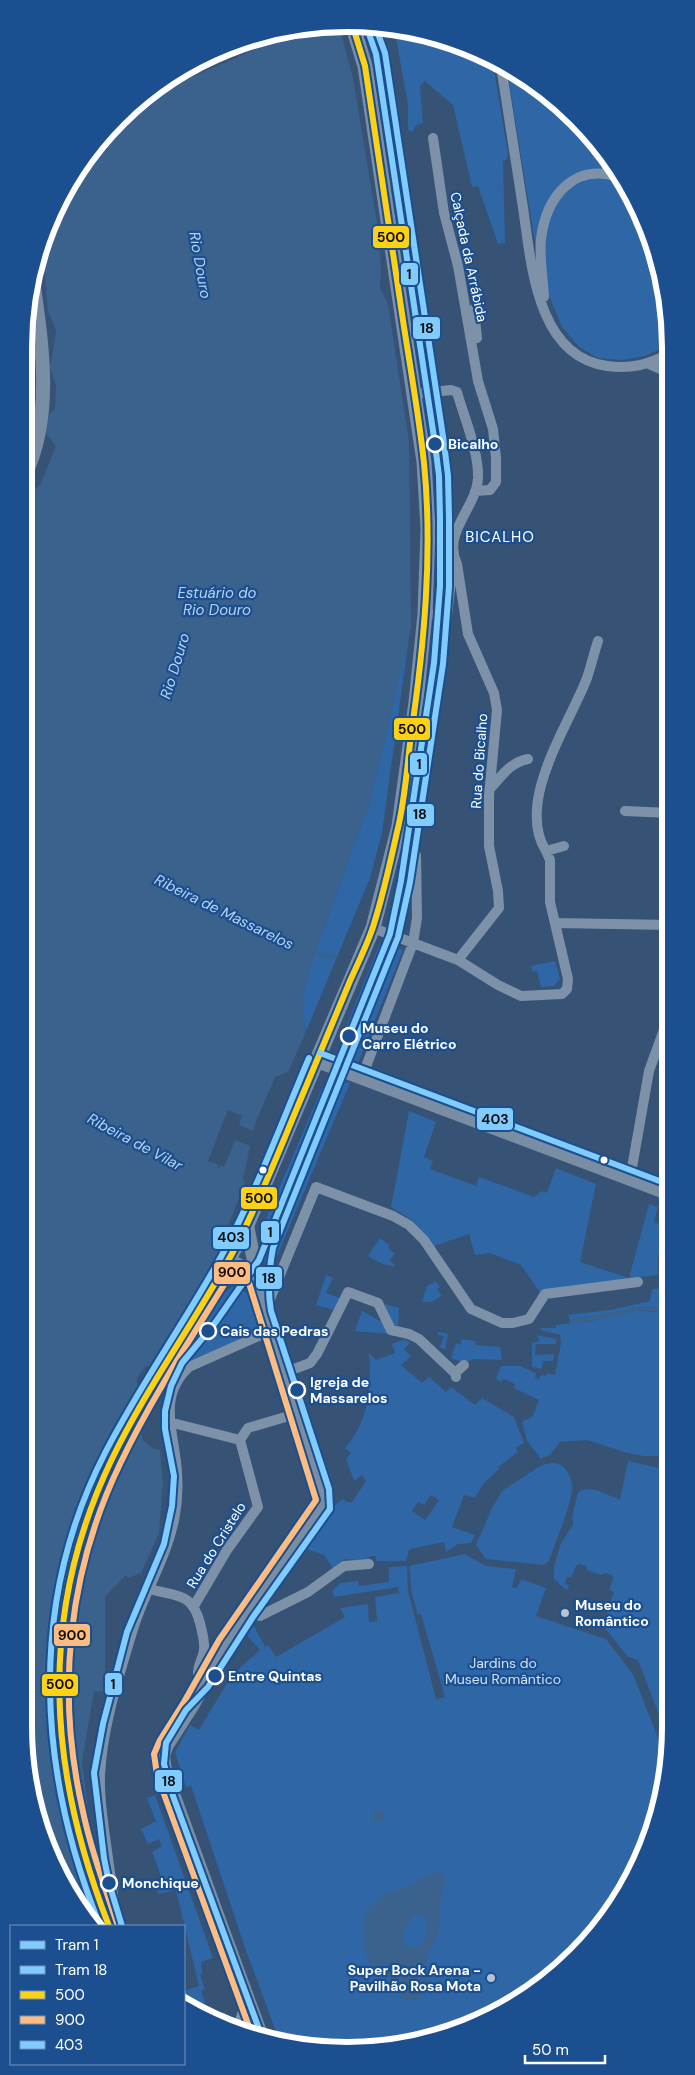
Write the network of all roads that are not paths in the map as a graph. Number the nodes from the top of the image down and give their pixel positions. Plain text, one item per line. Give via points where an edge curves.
1 (355, 32) edge
2 (502, 73) edge
3 (433, 138) dead end
4 (610, 174) edge
5 (36, 301) edge
6 (474, 310) dead end
7 (545, 315) junction
8 (662, 358) edge
9 (649, 364) junction
10 (662, 370) edge
11 (478, 381) junction
12 (415, 394) junction
13 (32, 458) edge
14 (475, 491) junction
15 (454, 557) junction
16 (425, 614) junction
17 (598, 641) dead end
18 (528, 760) dead end
19 (489, 790) junction
20 (625, 811) dead end
21 (662, 813) edge
22 (564, 846) dead end
23 (546, 851) junction
24 (416, 855) dead end
25 (556, 923) junction
26 (662, 925) edge
27 (373, 928) junction
28 (413, 943) junction
29 (458, 960) junction
30 (662, 1035) edge
31 (317, 1061) junction
32 (362, 1078) junction
33 (630, 1179) junction
34 (662, 1191) edge
35 (247, 1225) junction
36 (226, 1264) junction
37 (638, 1282) dead end
38 (258, 1283) junction
39 (266, 1309) junction
40 (272, 1330) junction
41 (464, 1365) dead end
42 (286, 1372) junction
43 (298, 1414) junction
44 (169, 1422) junction
45 (240, 1440) junction
46 (369, 1564) dead end
47 (150, 1589) junction
48 (194, 1606) junction
49 (248, 1613) junction
50 (206, 1681) junction
51 (109, 1925) edge
52 (118, 1925) edge
53 (251, 2008) junction
54 (239, 2024) edge
55 (259, 2030) edge

1 - 12 main road via 365,66
2 - 7 street via 535,279
3 - 11 street, Calçada da Arrábida via 444,212 458,266
4 - 7 street via 591,173 568,182 550,207 541,240
5 - 13 main road via 44,393
6 - 11 street, Calçada da Arrábida via 482,376
7 - 9 street via 566,345 587,361 614,367
8 - 9 street
9 - 10 street
11 - 14 street, Calçada da Arrábida via 493,430 496,482 490,490
12 - 14 street, Rua do Bicalho via 457,392 476,460 478,480
12 - 16 main road via 428,529
14 - 15 street, Rua do Bicalho via 455,529
15 - 16 street, Rua do Bicalho via 447,615
15 - 19 street, Rua do Bicalho via 468,634 494,693 497,710
16 - 27 main road via 399,826
17 - 23 street via 586,678 542,782 537,807 539,840
18 - 19 street via 512,766
19 - 29 street, Rua do Bicalho via 489,846 499,908
20 - 21 street
22 - 23 street
23 - 25 street via 550,860 550,902
24 - 28 street via 417,918
25 - 26 street
25 - 29 street via 568,979 567,989 562,994 521,996 498,986
27 - 28 street
27 - 31 main road
28 - 29 street
28 - 32 street
30 - 33 street via 649,1071
31 - 32 main road
31 - 35 main road
32 - 33 main road
33 - 34 main road
35 - 36 main road
35 - 38 main road
36 - 38 main road
36 - 51 main road via 112,1460 77,1550 67,1594 61,1643 59,1710 67,1787 85,1857
37 - 39 street via 545,1294 529,1319 512,1323 494,1320 471,1309 424,1240 409,1225 316,1187
38 - 39 main road
39 - 40 main road
40 - 42 main road
40 - 44 street via 189,1367 181,1374 170,1406
41 - 42 street via 456,1375 419,1339 391,1330 378,1303 348,1292 317,1354 310,1363
42 - 43 main road
43 - 45 street via 248,1428
43 - 49 main road via 325,1501
44 - 45 street
44 - 47 street via 177,1473 175,1513 170,1539
45 - 48 street, Rua do Cristelo via 258,1507 227,1550
46 - 49 street via 344,1566 308,1592 260,1616
47 - 48 street via 189,1600
47 - 52 street via 134,1627 102,1752 100,1802
48 - 50 street via 204,1642 198,1673
49 - 50 main road
50 - 53 main road via 163,1755 168,1780
53 - 54 street via 243,2012
53 - 55 main road

